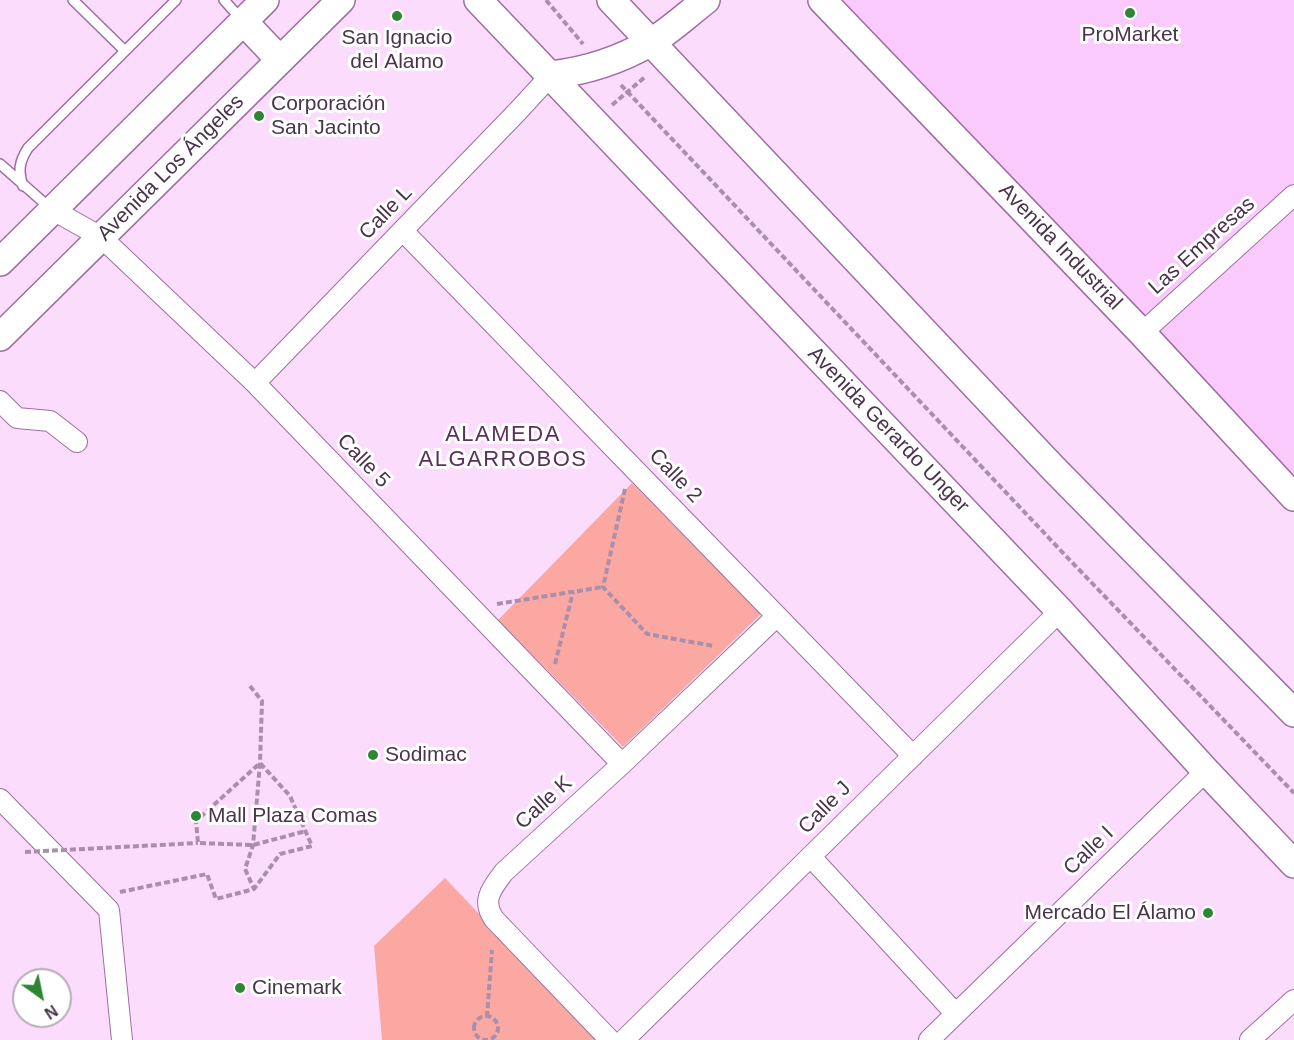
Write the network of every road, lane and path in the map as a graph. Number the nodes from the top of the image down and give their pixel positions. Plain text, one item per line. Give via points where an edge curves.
1 (73, 0) edge
2 (176, 0) edge
3 (224, 0) edge
4 (265, 0) edge
5 (341, 0) edge
6 (478, 0) edge
7 (706, 0) edge
8 (822, 0) edge
9 (620, 3) edge
10 (243, 21) junction
11 (659, 36) junction
12 (125, 51) junction
13 (280, 60) junction
14 (551, 75) junction
15 (627, 92) dead end
16 (0, 164) edge
17 (23, 186) junction
18 (1294, 195) edge
19 (53, 210) junction
20 (403, 231) junction
21 (101, 237) junction
22 (0, 262) edge
23 (1142, 333) junction
24 (0, 337) edge
25 (255, 383) junction
26 (0, 400) edge
27 (77, 442) dead end
28 (631, 465) junction
29 (1294, 497) edge
30 (603, 587) junction
31 (573, 592) junction
32 (471, 608) junction
33 (1060, 610) junction
34 (777, 615) junction
35 (739, 651) junction
36 (250, 686) dead end
37 (549, 688) junction
38 (1294, 713) edge
39 (913, 756) junction
40 (260, 763) junction
41 (622, 764) junction
42 (1206, 771) junction
43 (1294, 793) edge
44 (0, 800) edge
45 (306, 831) junction
46 (198, 843) junction
47 (253, 845) junction
48 (25, 852) dead end
49 (811, 857) junction
50 (1294, 864) edge
51 (254, 889) junction
52 (96, 897) junction
53 (494, 919) junction
54 (1294, 1000) edge
55 (955, 1013) junction
56 (487, 1017) junction
57 (480, 1039) edge
58 (123, 1040) edge
59 (610, 1040) edge
60 (624, 1040) edge
61 (929, 1040) edge
62 (1250, 1040) edge

1 - 12 lane
2 - 12 lane
3 - 10 lane
4 - 10 main road
5 - 13 main road, Avenida Los Ángeles
6 - 14 main road, Avenida Gerardo Unger
7 - 11 main road
8 - 23 main road, Avenida Industrial
9 - 11 main road
10 - 13 main road
10 - 19 main road
11 - 14 main road via 602,65
11 - 38 main road via 1053,468
12 - 17 lane via 28,148 19,166
13 - 21 main road, Avenida Los Ángeles
14 - 20 street, Calle L
14 - 33 main road, Avenida Gerardo Unger
15 - 43 path
16 - 17 lane
17 - 19 lane
18 - 23 street, Las Empresas
19 - 21 street, Calle 5
19 - 22 main road
20 - 25 street, Calle L
20 - 28 street, Calle 2
21 - 24 main road, Avenida Los Ángeles
21 - 25 street, Calle 5
23 - 29 main road, Avenida Industrial
25 - 32 street, Calle 5
26 - 27 street via 17,418 50,421
28 - 30 path
28 - 34 street, Calle 2
30 - 31 path
30 - 35 path via 647,634
31 - 32 path
31 - 37 path
32 - 37 street, Calle 5
33 - 39 street, Calle J
33 - 42 main road, Avenida Gerardo Unger
34 - 35 street, Calle K
34 - 39 street, Calle 2
35 - 41 street, Calle K
36 - 40 path via 262,701
37 - 41 street, Calle 5
39 - 49 street, Calle J
40 - 45 path via 290,796
40 - 46 path via 196,821
40 - 47 path
41 - 53 street, Calle K via 504,872 488,899 488,911
42 - 50 main road, Avenida Gerardo Unger
42 - 55 street, Calle I
44 - 52 street
45 - 47 path
45 - 51 path via 312,846 280,855
46 - 47 path
46 - 48 path, bridge
47 - 51 path via 244,869
49 - 55 street
49 - 60 street, Calle J
51 - 52 path via 216,899 207,874
52 - 58 street via 109,910
53 - 56 path
53 - 59 street
54 - 62 street
55 - 61 street, Calle I
56 - 57 path via 475,1025
56 - 57 path via 498,1030 491,1039

